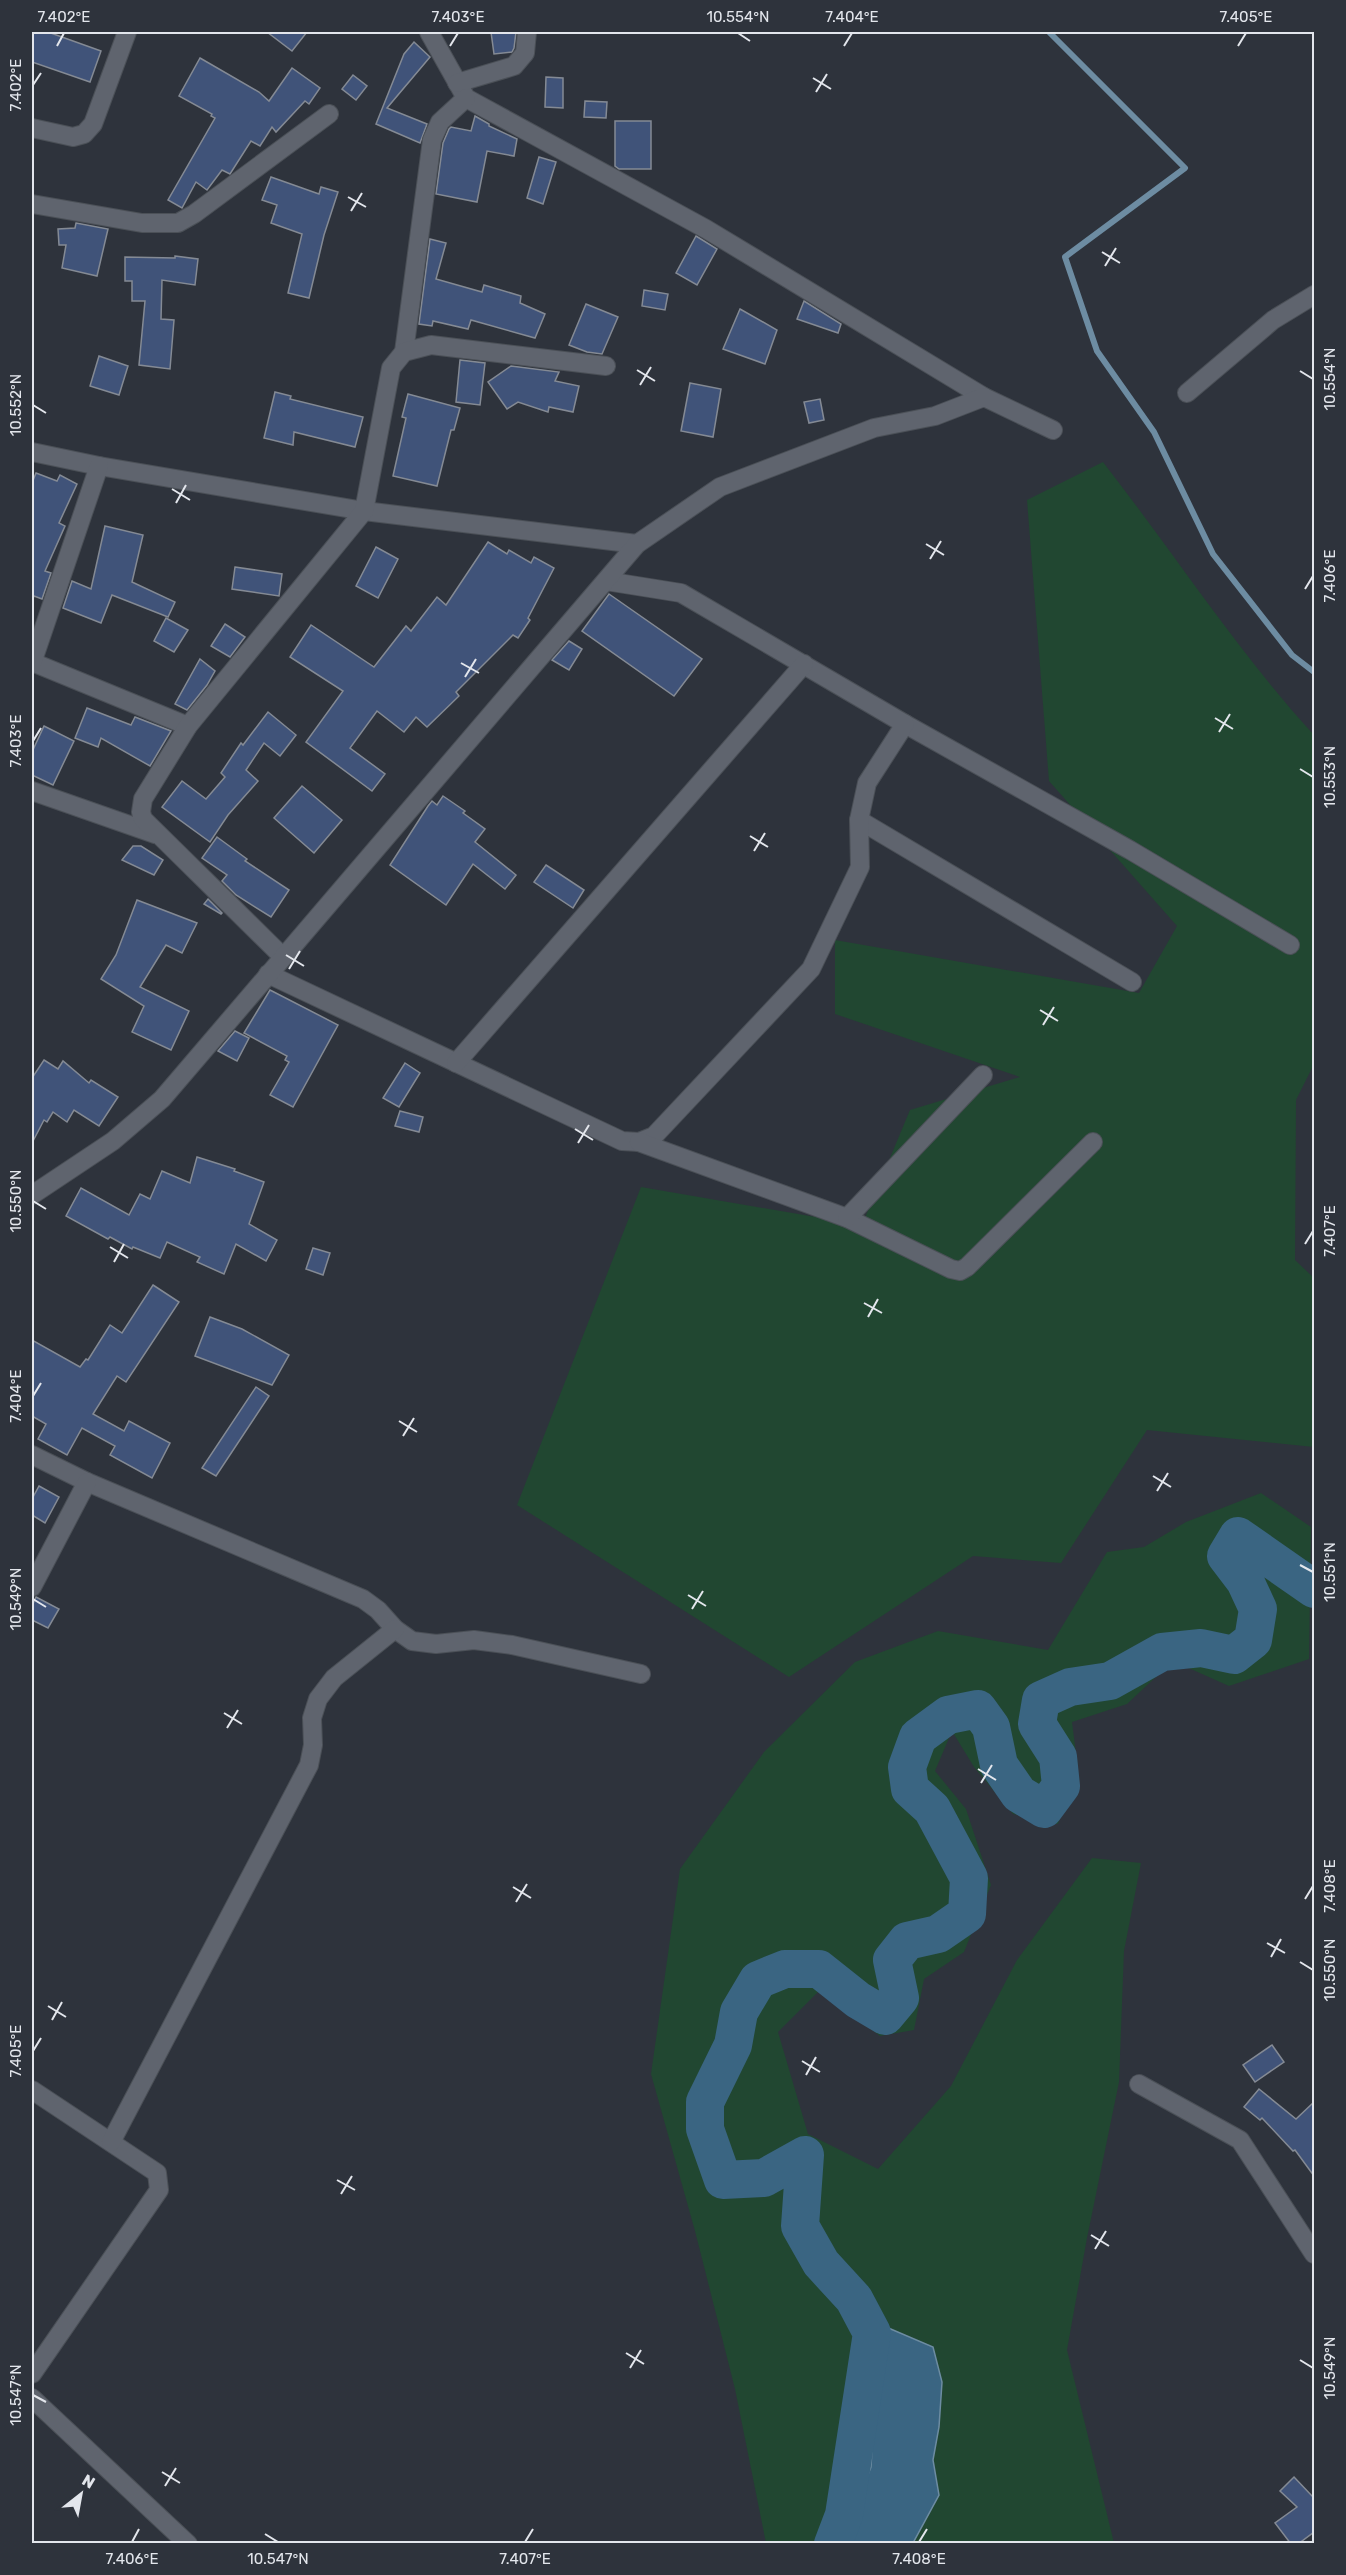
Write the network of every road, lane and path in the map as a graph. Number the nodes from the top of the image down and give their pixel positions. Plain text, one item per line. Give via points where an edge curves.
1 (127, 32) edge
2 (527, 32) edge
3 (427, 33) edge
4 (461, 91) junction
5 (329, 114) dead end
6 (32, 128) edge
7 (32, 204) edge
8 (1314, 295) edge
9 (404, 352) junction
10 (606, 366) dead end
11 (1187, 393) dead end
12 (984, 397) junction
13 (1053, 430) dead end
14 (32, 452) edge
15 (99, 466) junction
16 (364, 511) junction
17 (637, 544) junction
18 (606, 581) junction
19 (32, 663) edge
20 (804, 664) junction
21 (905, 724) junction
22 (188, 726) junction
23 (32, 792) edge
24 (859, 820) junction
25 (160, 836) junction
26 (1290, 945) dead end
27 (284, 957) junction
28 (268, 975) junction
29 (1132, 982) dead end
30 (456, 1063) junction
31 (984, 1075) dead end
32 (639, 1142) junction
33 (1093, 1142) dead end
34 (32, 1195) edge
35 (847, 1218) junction
36 (32, 1455) edge
37 (87, 1482) junction
38 (32, 1587) edge
39 (395, 1629) junction
40 (641, 1674) dead end
41 (1138, 2084) dead end
42 (32, 2090) edge
43 (111, 2142) junction
44 (1314, 2254) edge
45 (32, 2374) edge
46 (32, 2398) edge
47 (188, 2544) edge

1 - 6 street via 93,124 84,134 74,137
2 - 4 street via 525,53 514,66
3 - 4 street
4 - 9 street via 432,140
4 - 12 street via 706,229
5 - 7 street via 178,223 142,223
8 - 11 street via 1273,320
9 - 10 street via 431,345
9 - 16 street via 391,368
12 - 13 street
12 - 17 street via 935,416 874,428 720,487
14 - 15 street
15 - 16 street
15 - 19 street
16 - 17 street
16 - 22 street
17 - 18 street
18 - 20 street via 681,592
18 - 27 street
19 - 22 street
20 - 21 street
20 - 30 street
21 - 24 street via 867,783
21 - 26 street
22 - 25 street via 143,799 143,819
23 - 25 street
24 - 29 street
24 - 32 street via 860,867 811,969 654,1136
25 - 27 street
27 - 28 street
28 - 30 street
28 - 34 street via 162,1099 113,1141
30 - 32 street via 622,1141
31 - 35 street
32 - 35 street
33 - 35 street via 960,1270
36 - 37 street
37 - 38 street
37 - 39 street via 363,1599
39 - 40 street via 412,1641 493,1642
39 - 43 street via 334,1678 318,1699 312,1718 314,1745 309,1765
41 - 44 street via 1240,2140
42 - 43 street
43 - 45 street via 158,2173 159,2190
46 - 47 street

